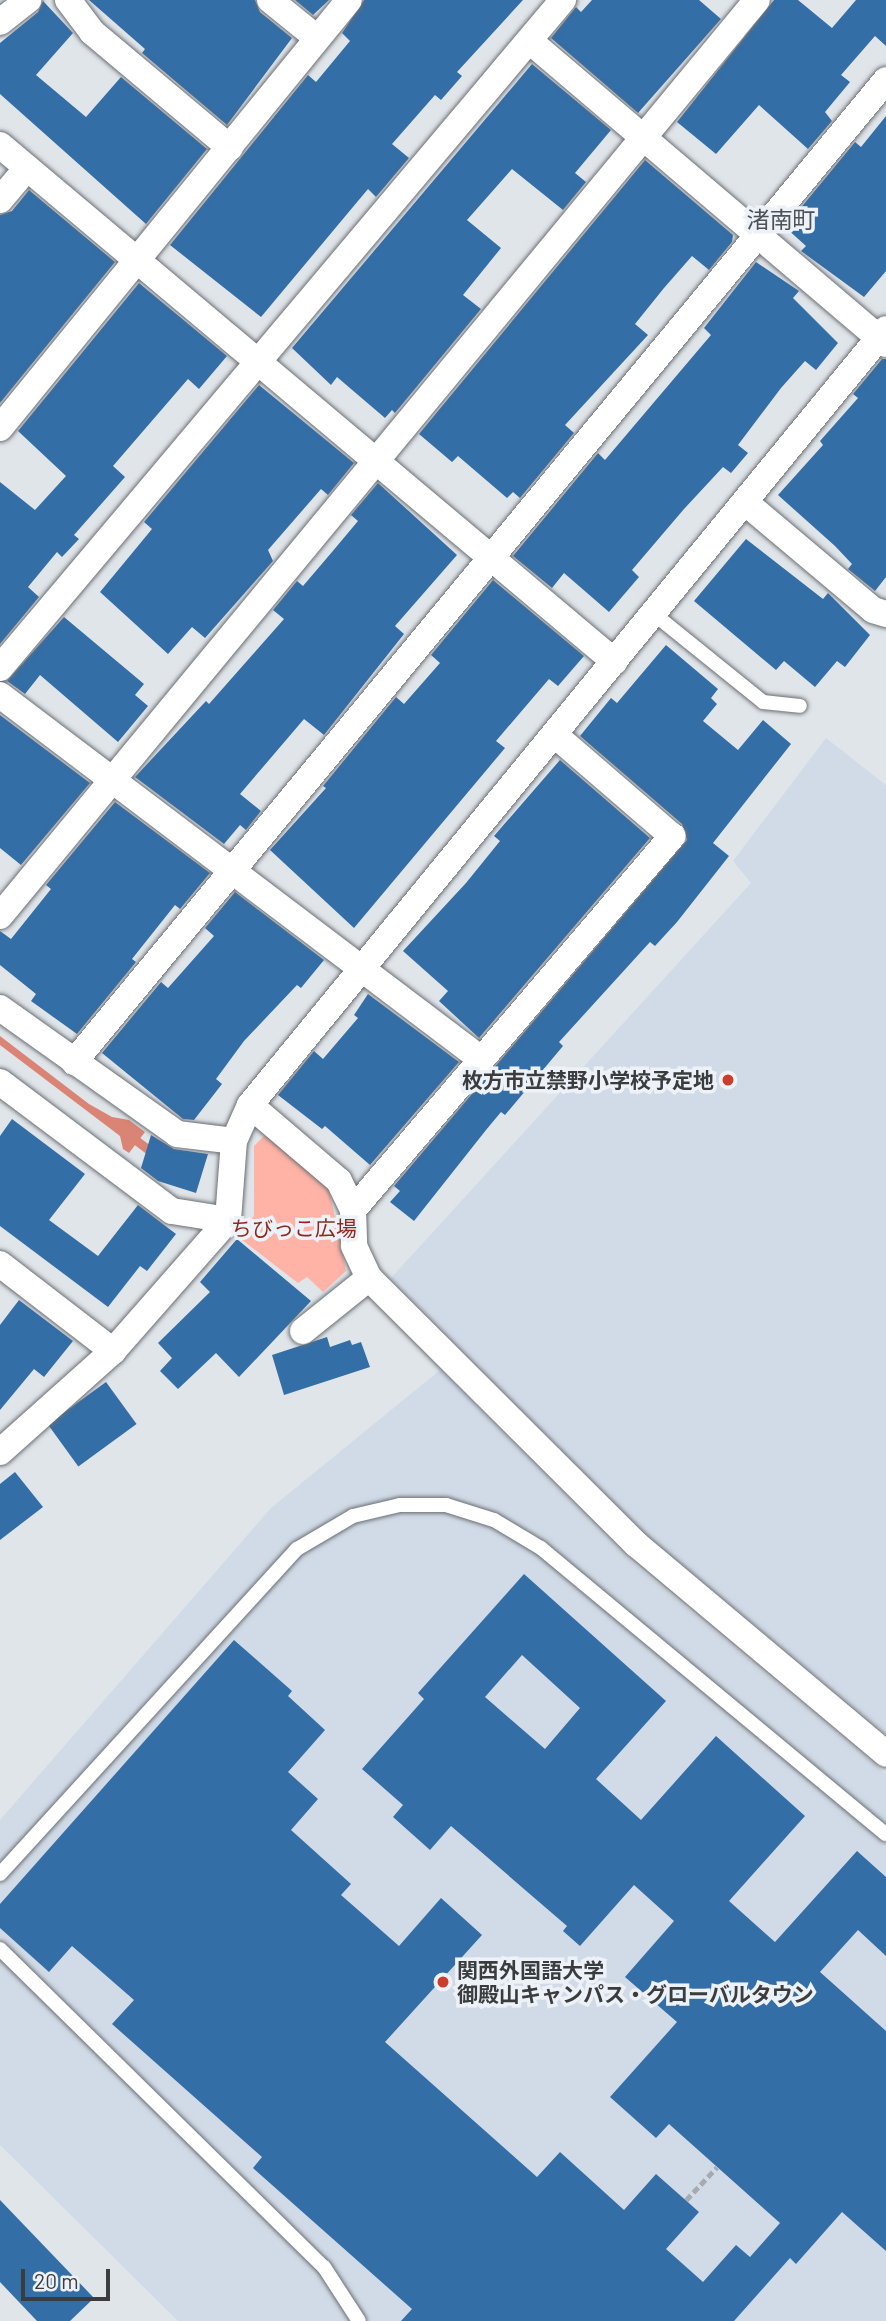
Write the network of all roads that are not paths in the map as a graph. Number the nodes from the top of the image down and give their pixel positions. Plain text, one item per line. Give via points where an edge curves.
1 (28, 0) edge
2 (68, 0) edge
3 (270, 0) edge
4 (349, 0) edge
5 (757, 0) edge
6 (555, 3) edge
7 (0, 22) edge
8 (317, 38) junction
9 (531, 42) junction
10 (886, 80) edge
11 (642, 139) junction
12 (0, 145) edge
13 (230, 148) junction
14 (27, 168) junction
15 (0, 200) edge
16 (759, 237) junction
17 (136, 259) junction
18 (884, 337) edge
19 (260, 359) junction
20 (0, 428) edge
21 (376, 461) junction
22 (746, 503) junction
23 (490, 558) junction
24 (654, 614) junction
25 (886, 614) edge
26 (615, 662) junction
27 (0, 668) edge
28 (0, 695) edge
29 (800, 706) dead end
30 (555, 735) junction
31 (112, 780) junction
32 (231, 874) junction
33 (0, 916) edge
34 (360, 972) junction
35 (0, 1008) edge
36 (481, 1059) junction
37 (74, 1062) junction
38 (0, 1082) edge
39 (250, 1105) junction
40 (234, 1141) junction
41 (353, 1210) junction
42 (229, 1220) junction
43 (0, 1264) edge
44 (369, 1278) junction
45 (303, 1331) dead end
46 (113, 1351) junction
47 (2, 1447) edge
48 (886, 1754) edge
49 (886, 1835) edge
50 (0, 1874) edge
51 (0, 1950) edge
52 (359, 2321) edge

1 - 7 street
2 - 13 street via 92,32
3 - 8 street
4 - 8 street
5 - 11 street
6 - 9 street
8 - 13 street
9 - 11 street
9 - 19 street
10 - 16 street
11 - 16 street
11 - 21 street
12 - 14 street
13 - 17 street
14 - 15 street
14 - 17 street
16 - 18 street
16 - 23 street
17 - 19 street
17 - 20 street
18 - 22 street
19 - 21 street
19 - 27 street
21 - 23 street
21 - 31 street
22 - 24 street
22 - 25 street via 873,610
23 - 26 street
23 - 32 street
24 - 26 street
24 - 29 lane via 763,702
26 - 30 street
28 - 31 street
30 - 34 street
30 - 36 street via 672,836
31 - 32 street
31 - 33 street
32 - 34 street
32 - 37 street
34 - 36 street
34 - 39 street
35 - 37 street
36 - 41 street
37 - 40 street via 177,1134
38 - 42 street via 172,1210
39 - 40 street
39 - 41 street via 339,1181
40 - 42 street
41 - 44 street via 354,1246
42 - 46 street
43 - 46 street
44 - 45 street
44 - 48 street via 636,1544
46 - 47 street
49 - 50 lane via 541,1548 494,1520 446,1505 400,1505 353,1516 297,1549
51 - 52 lane via 324,2267

